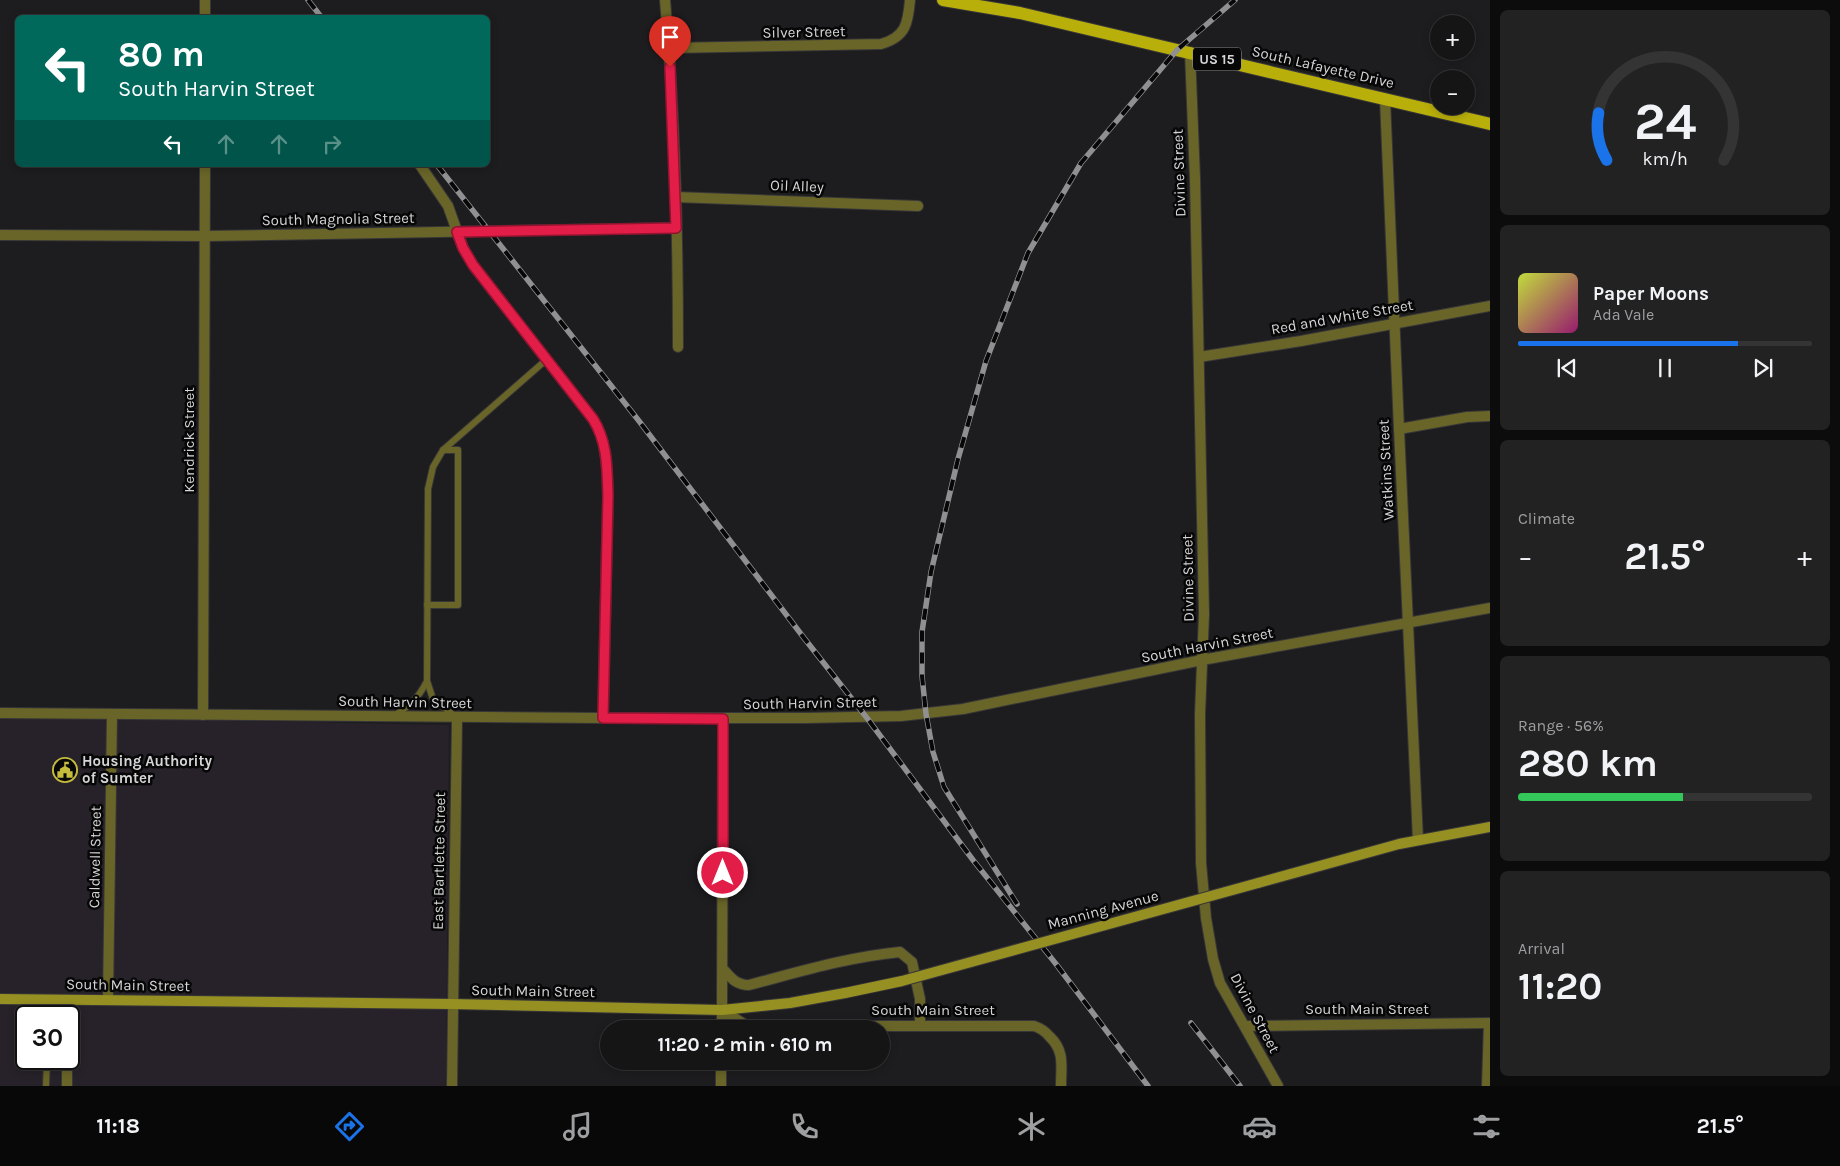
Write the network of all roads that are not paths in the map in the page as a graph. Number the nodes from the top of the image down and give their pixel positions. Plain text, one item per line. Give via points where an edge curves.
1 (204, 0) edge
2 (665, 0) edge
3 (910, 0) edge
4 (944, 0) edge
5 (205, 15) edge
6 (669, 48) junction
7 (1190, 52) junction
8 (1386, 99) junction
9 (1490, 124) edge
10 (205, 167) edge
11 (421, 167) edge
12 (675, 197) junction
13 (918, 206) dead end
14 (676, 228) junction
15 (457, 232) junction
16 (0, 235) edge
17 (205, 236) junction
18 (1490, 306) edge
19 (1394, 324) junction
20 (678, 347) dead end
21 (1199, 357) junction
22 (546, 360) junction
23 (1490, 416) edge
24 (1398, 429) junction
25 (443, 450) junction
26 (427, 605) junction
27 (1490, 608) edge
28 (1408, 623) junction
29 (1202, 660) junction
30 (427, 681) junction
31 (0, 713) edge
32 (112, 714) junction
33 (203, 714) junction
34 (393, 717) junction
35 (457, 718) junction
36 (603, 718) junction
37 (723, 719) junction
38 (1490, 826) edge
39 (1418, 840) junction
40 (723, 969) junction
41 (0, 999) edge
42 (68, 1000) junction
43 (108, 1000) junction
44 (452, 1004) junction
45 (68, 1005) edge
46 (722, 1010) junction
47 (722, 1020) edge
48 (1489, 1023) edge
49 (920, 1025) junction
50 (1245, 1026) junction
51 (47, 1070) edge
52 (68, 1070) edge
53 (722, 1070) edge
54 (46, 1086) edge
55 (67, 1086) edge
56 (452, 1086) edge
57 (721, 1086) edge
58 (1061, 1086) edge
59 (1278, 1086) edge
60 (1487, 1086) edge

1 - 5 street
2 - 6 street
3 - 6 street, Silver Street via 904,31 890,42 881,44
4 - 7 main road, South Lafayette Drive / US 15 via 1020,13
6 - 12 street
7 - 8 main road, South Lafayette Drive / US 15
7 - 21 street, Divine Street
8 - 9 main road, South Lafayette Drive / US 15
8 - 19 street, Watkins Street
10 - 17 street, Kendrick Street
11 - 15 street via 448,206
12 - 13 street, Oil Alley
12 - 14 street
14 - 15 street, South Magnolia Street
14 - 20 street
15 - 17 street, South Magnolia Street
15 - 22 street via 473,265
16 - 17 street, South Magnolia Street
17 - 33 street, Kendrick Street
18 - 19 street, Red and White Street
19 - 21 street, Red and White Street
19 - 24 street, Watkins Street
21 - 29 street, Divine Street
22 - 25 lane
22 - 36 street via 593,419 603,439 607,463
23 - 24 street
24 - 28 street, Watkins Street
25 - 26 lane via 428,489
25 - 26 lane via 458,450 458,605
26 - 30 lane
27 - 28 street, South Harvin Street
28 - 29 street, South Harvin Street
28 - 39 street, Watkins Street
29 - 37 street, South Harvin Street via 963,709 867,718
29 - 50 street, Divine Street via 1201,863 1206,918 1220,983
30 - 34 lane via 420,696
30 - 35 lane via 433,699
31 - 32 street, South Harvin Street
32 - 33 street, South Harvin Street
32 - 43 street, Caldwell Street
33 - 34 street, South Harvin Street
34 - 35 street, South Harvin Street
35 - 36 street, South Harvin Street
35 - 44 street, East Bartlette Street
36 - 37 street, South Harvin Street
37 - 40 street
38 - 39 main road, Manning Avenue
39 - 46 main road, Manning Avenue, bridge via 902,981 790,1003
40 - 46 street
40 - 49 street via 735,982 749,985 840,961 900,952 912,962 920,999
41 - 42 main road, South Main Street
42 - 43 main road, South Main Street
42 - 45 street
43 - 44 main road, South Main Street
44 - 46 main road, South Main Street
44 - 56 street, East Bartlette Street
46 - 47 street
46 - 49 street, South Main Street via 747,1026
48 - 50 street, South Main Street
48 - 60 street
49 - 58 street, South Main Street via 1041,1028 1055,1041 1062,1055
50 - 59 street, Divine Street
51 - 54 lane
52 - 55 street
53 - 57 street

